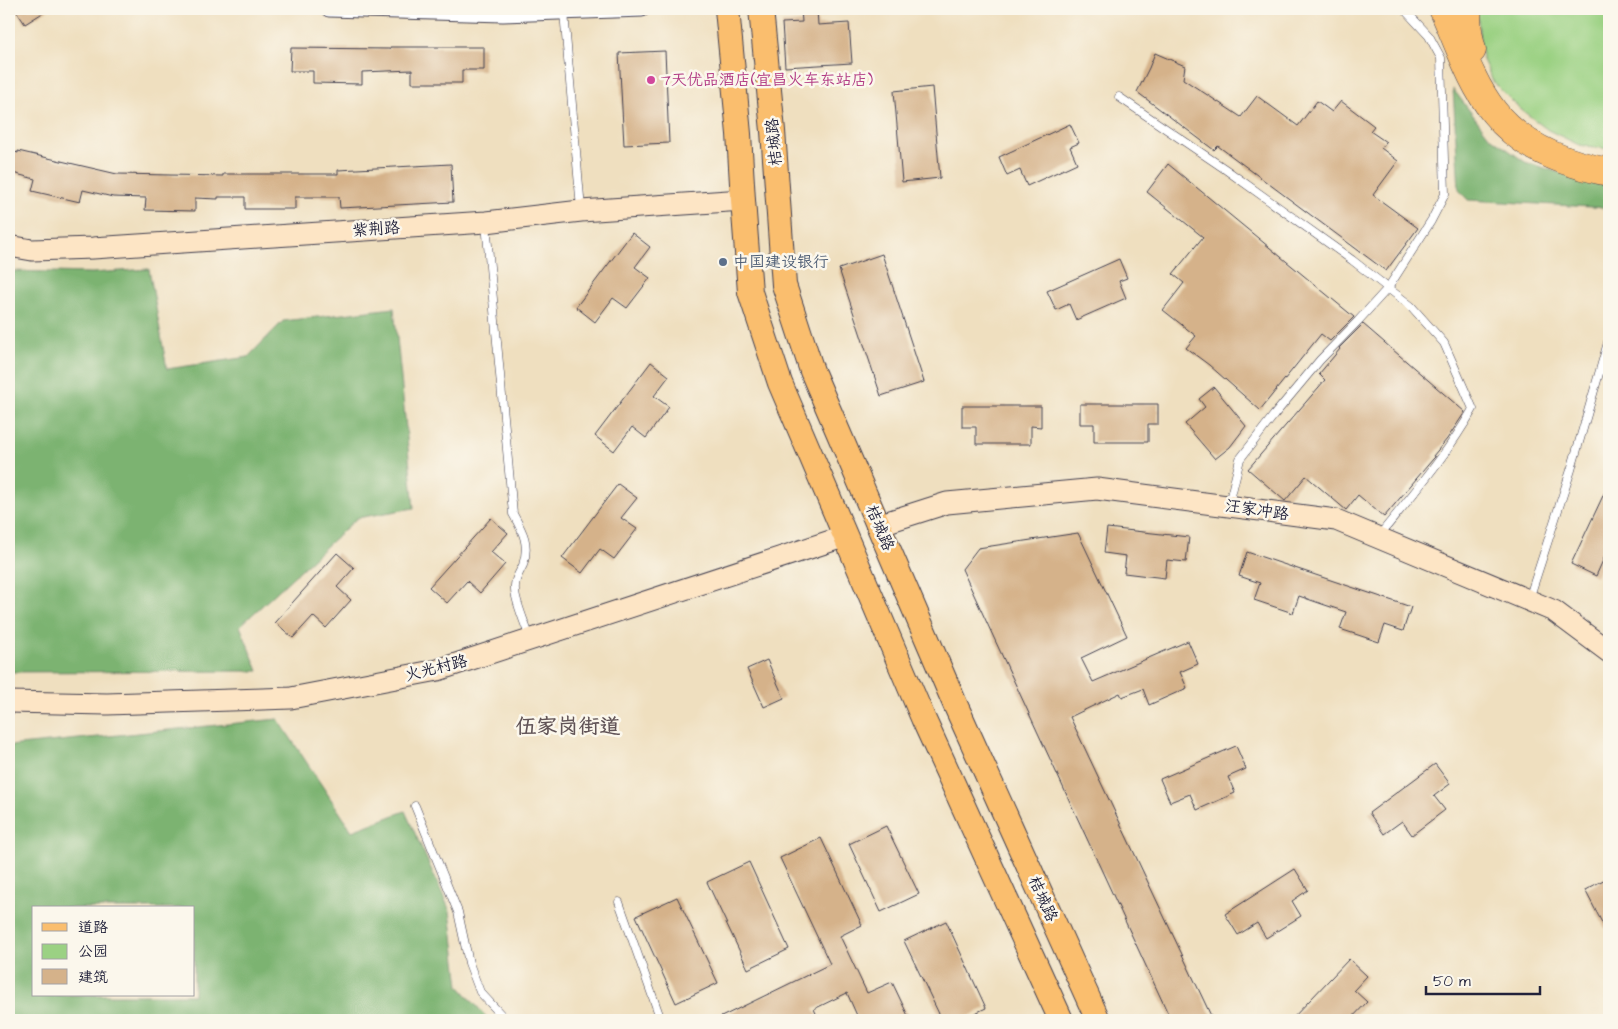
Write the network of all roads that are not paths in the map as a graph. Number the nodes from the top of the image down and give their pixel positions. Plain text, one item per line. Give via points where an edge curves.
1 (329, 9) edge
2 (642, 9) edge
3 (727, 9) edge
4 (761, 9) edge
5 (1404, 9) edge
6 (1443, 9) edge
7 (1468, 9) edge
8 (516, 11) edge
9 (564, 12) junction
10 (1119, 98) dead end
11 (1609, 161) edge
12 (1609, 172) edge
13 (742, 200) junction
14 (581, 212) junction
15 (486, 222) junction
16 (9, 246) edge
17 (1388, 288) junction
18 (1609, 339) edge
19 (1228, 506) junction
20 (878, 525) junction
21 (846, 536) junction
22 (1377, 538) junction
23 (1528, 600) junction
24 (531, 640) junction
25 (1609, 652) edge
26 (9, 702) edge
27 (415, 806) dead end
28 (619, 902) dead end
29 (1054, 1018) edge
30 (506, 1020) edge
31 (661, 1020) edge
32 (1098, 1020) edge

1 - 8 street
2 - 9 street
3 - 13 main road
4 - 20 main road, 桔城路 via 784,286 812,371
5 - 17 lane via 1429,36 1441,58 1445,194
6 - 12 highway via 1473,76 1493,111 1512,132 1547,154
7 - 11 highway via 1466,19 1476,64 1490,89 1509,112 1533,131 1572,152
8 - 9 street
9 - 14 lane
10 - 17 lane via 1225,169
13 - 14 street, 紫荆路
13 - 21 main road via 750,292 780,383
14 - 15 street, 紫荆路
15 - 16 street, 紫荆路 via 93,248 32,250
15 - 24 lane via 513,514 525,538 526,551 514,591
17 - 19 lane via 1320,360 1240,460
17 - 22 lane via 1412,306 1444,343 1473,409 1441,460
18 - 23 lane via 1571,470
19 - 20 street, 汪家冲路 via 1097,489 947,502
19 - 22 street, 汪家冲路 via 1336,520
20 - 32 main road, 桔城路
21 - 24 street, 火光村路
21 - 29 main road
22 - 23 street, 汪家冲路
23 - 25 street, 汪家冲路 via 1554,611
24 - 26 street, 火光村路 via 438,670 291,698 108,704
27 - 30 lane via 458,912 469,963 480,992
28 - 31 lane

